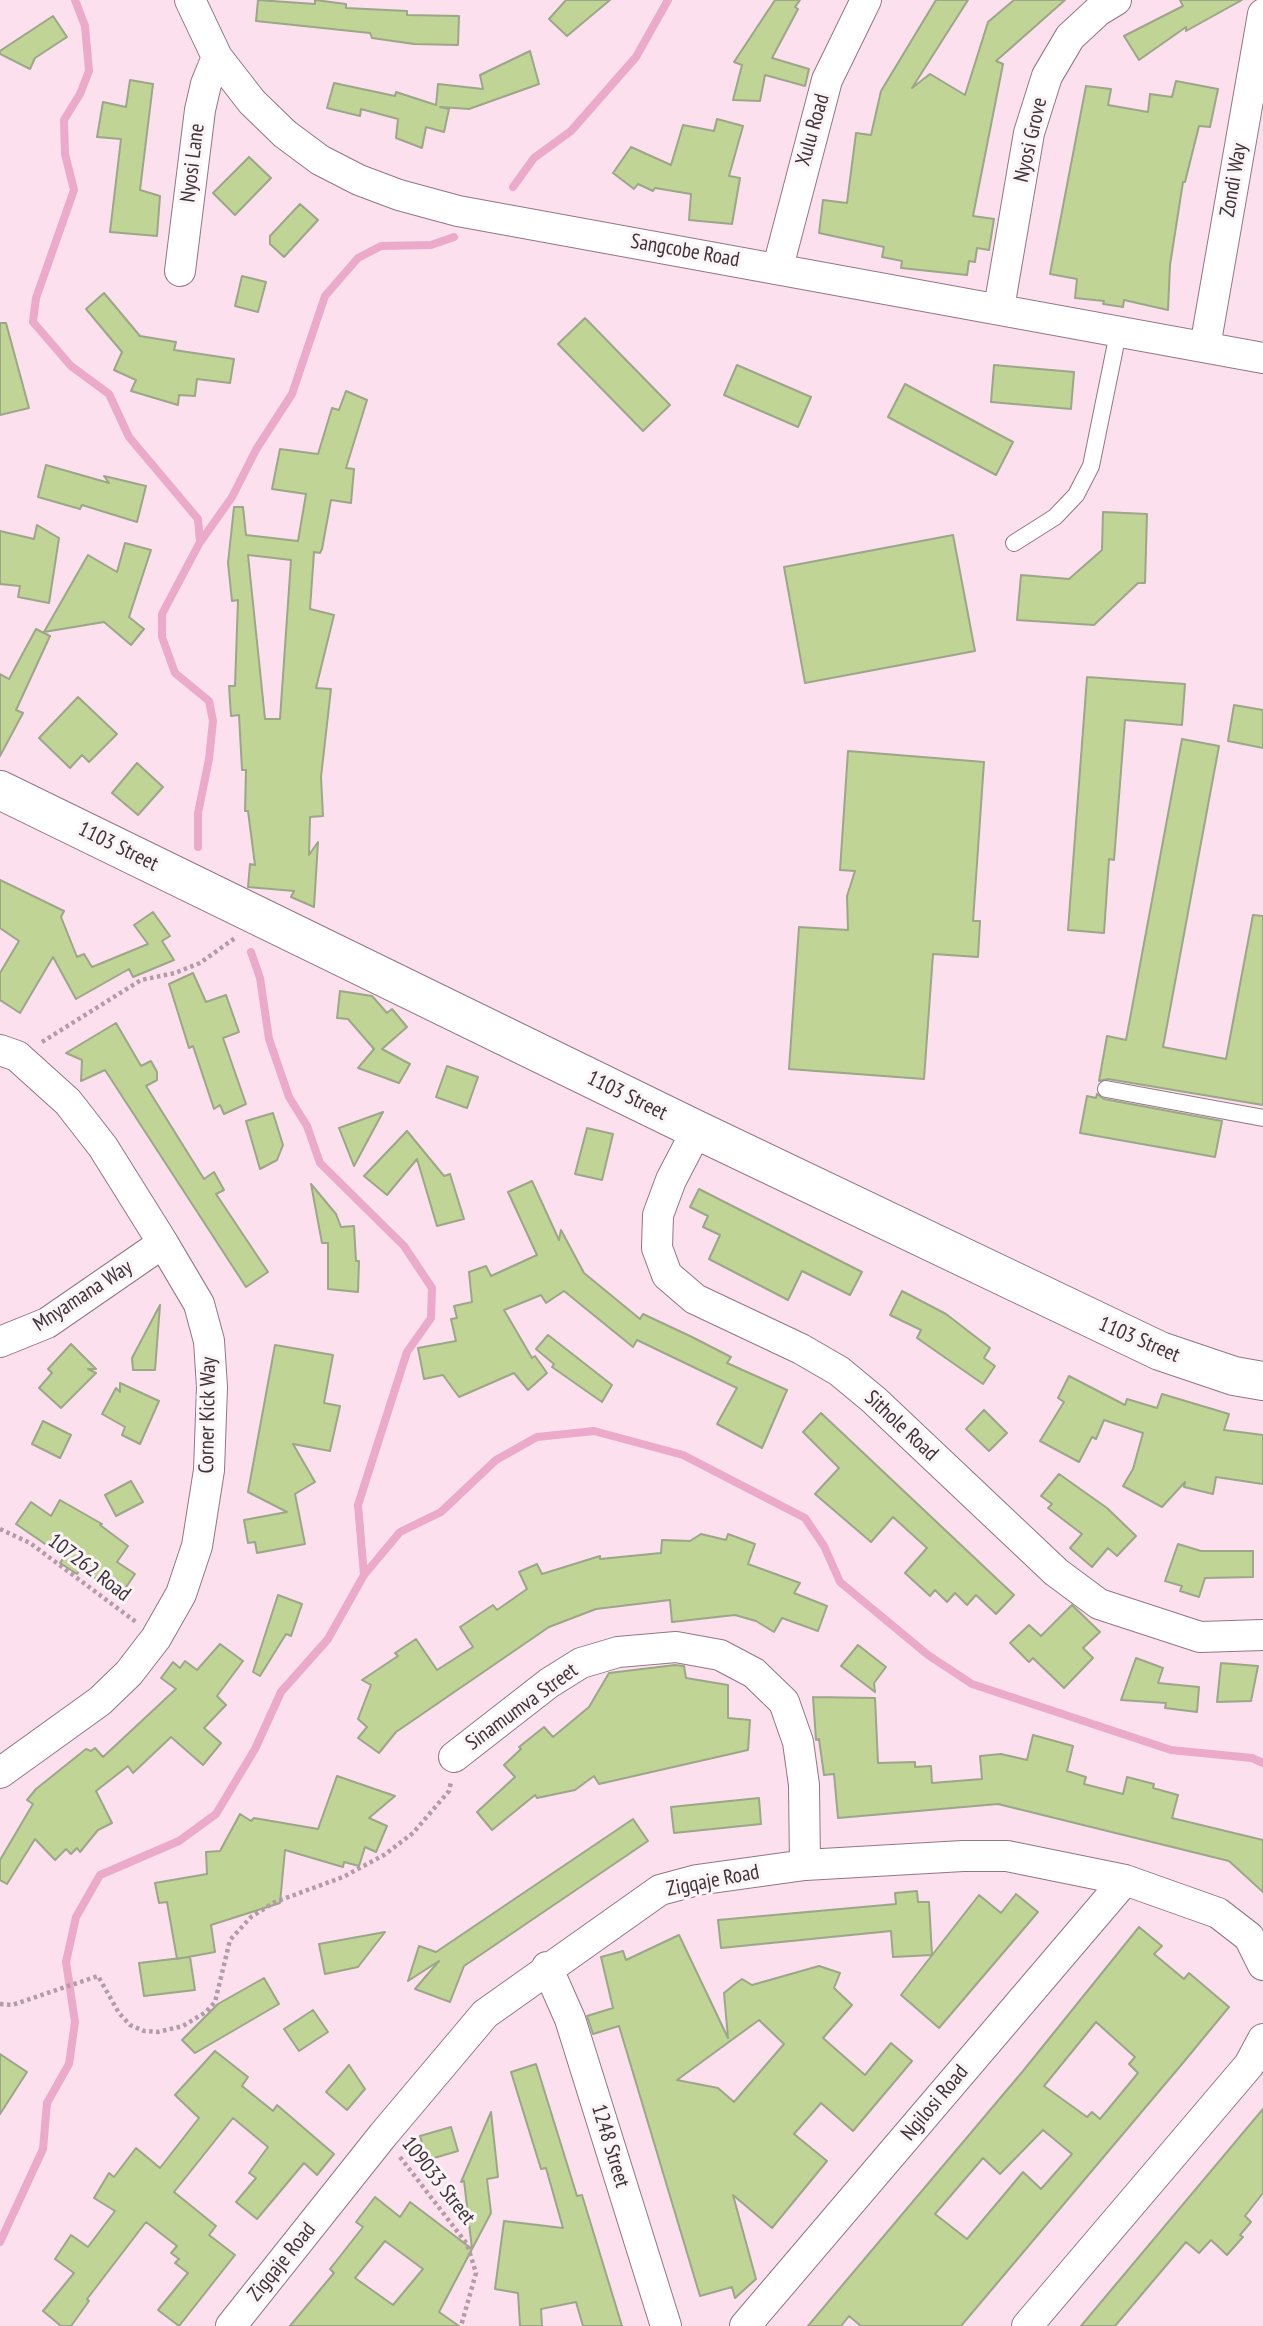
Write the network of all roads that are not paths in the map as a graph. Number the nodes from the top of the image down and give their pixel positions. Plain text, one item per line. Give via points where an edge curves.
1 (190, 0) edge
2 (866, 0) edge
3 (1116, 0) edge
4 (1263, 14) edge
5 (217, 57) junction
6 (778, 267) junction
7 (180, 271) dead end
8 (999, 308) junction
9 (1118, 333) junction
10 (1205, 347) junction
11 (1263, 358) edge
12 (1014, 543) dead end
13 (0, 790) edge
14 (8, 1053) edge
15 (1106, 1089) dead end
16 (1263, 1118) edge
17 (696, 1130) junction
18 (163, 1243) junction
19 (0, 1342) edge
20 (1263, 1381) edge
21 (1263, 1635) edge
22 (454, 1757) road end
23 (0, 1773) edge
24 (805, 1865) junction
25 (1125, 1880) junction
26 (1263, 1965) edge
27 (547, 1968) junction
28 (1263, 2039) edge
29 (1256, 2057) edge
30 (231, 2326) edge
31 (666, 2326) edge
32 (745, 2326) edge
33 (1027, 2326) edge

1 - 5 street, Sangcobe Road
2 - 6 street, Xulu Road via 827,80
3 - 8 street, Nyosi Grove via 1070,37 1047,76 1029,133
4 - 10 street, Zondi Way
5 - 6 street, Sangcobe Road via 252,102 285,134 320,160 369,184 458,211
5 - 7 street, Nyosi Lane via 200,110
6 - 8 street, Sangcobe Road
8 - 9 street, Sangcobe Road
9 - 10 street, Sangcobe Road
9 - 12 lane via 1091,466 1076,495 1055,517
10 - 11 street, Sangcobe Road
13 - 17 street, 1103 Street
14 - 18 street, Corner Kick Way via 68,1101 103,1147
15 - 16 lane
17 - 20 street, 1103 Street via 1160,1351
17 - 21 street, Sithole Road via 658,1215 657,1248 667,1275 695,1298 839,1371 1056,1572 1099,1604 1200,1637
18 - 19 street, Mnyamana Way via 47,1323
18 - 23 street, Corner Kick Way via 199,1304 209,1341 209,1470 197,1546 181,1594 129,1673 100,1701
22 - 24 street, Sinamumva Street via 549,1682 582,1663 618,1652 677,1647 720,1655 754,1673 784,1702 798,1742 804,1785
24 - 25 street, Zigqaje Road via 1007,1856
24 - 27 street, Zigqaje Road via 697,1880 660,1890
25 - 26 street, Zigqaje Road via 1218,1913 1249,1937
25 - 32 street, Ngilosi Road
27 - 30 street, Zigqaje Road via 485,2014
27 - 31 street, 1248 Street via 570,2019
28 - 29 street
29 - 33 street

